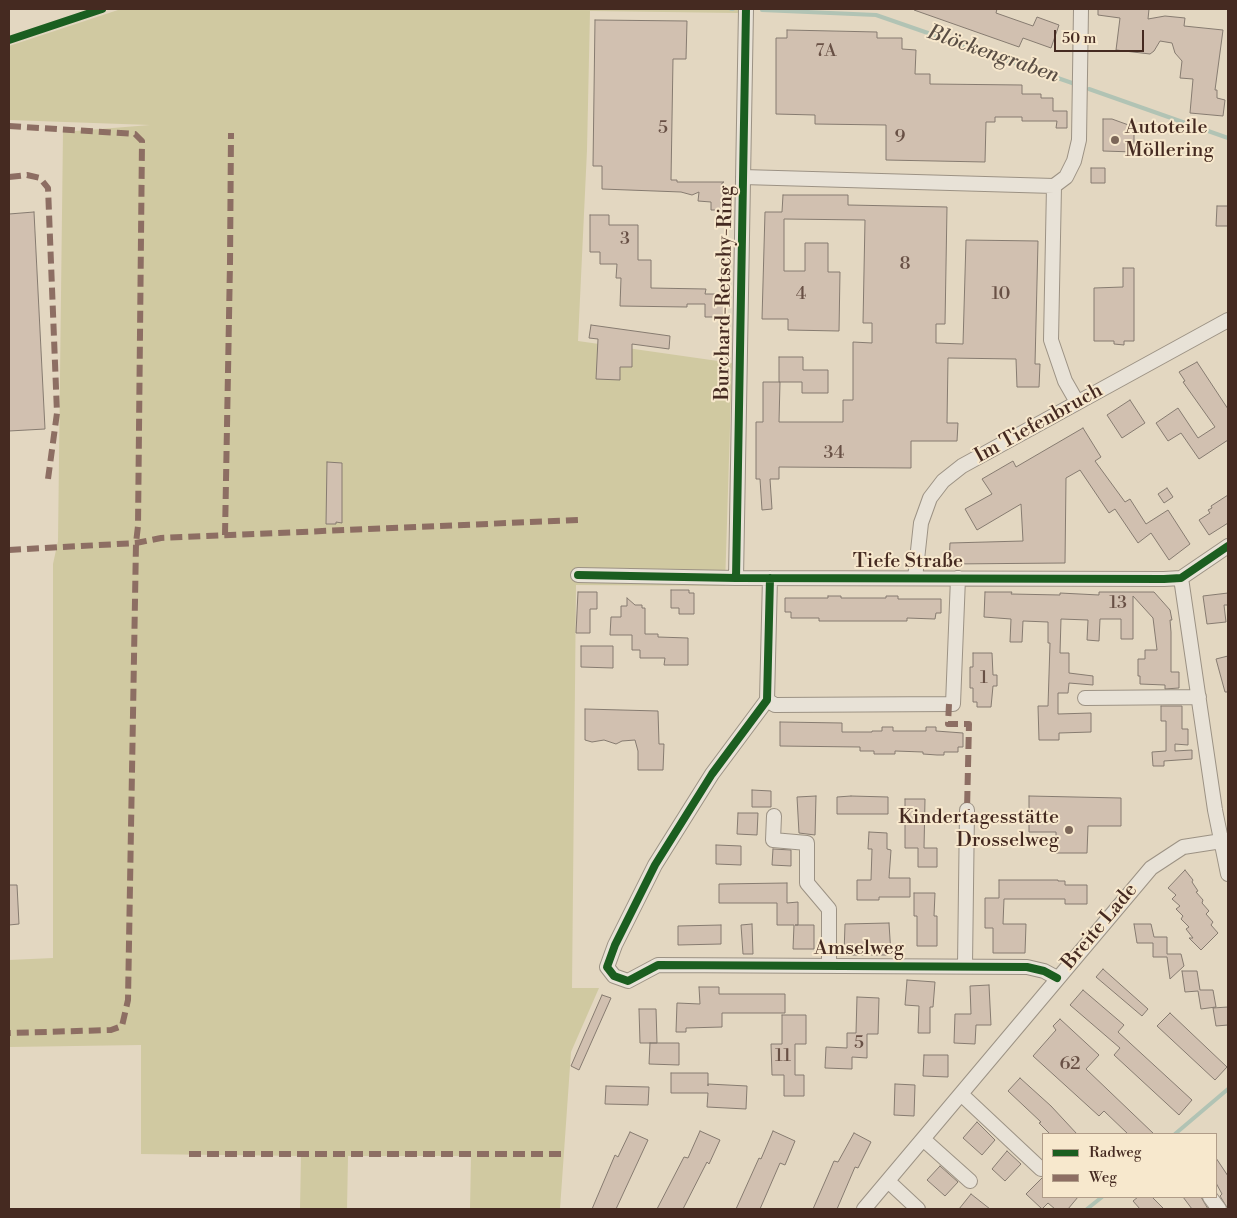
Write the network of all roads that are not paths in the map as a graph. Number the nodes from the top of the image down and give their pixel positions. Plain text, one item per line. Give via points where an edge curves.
1 (746, 9) edge
2 (1081, 9) edge
3 (743, 177) junction
4 (1054, 186) junction
5 (1228, 320) edge
6 (1077, 402) junction
7 (1228, 546) edge
8 (578, 575) dead end
9 (736, 578) junction
10 (770, 578) junction
11 (915, 578) junction
12 (958, 578) junction
13 (1181, 578) junction
14 (1199, 697) junction
15 (1085, 698) dead end
16 (768, 700) junction
17 (967, 810) dead end
18 (774, 816) dead end
19 (1226, 841) edge
20 (1228, 874) edge
21 (965, 965) junction
22 (829, 966) junction
23 (1057, 978) junction
24 (961, 1094) junction
25 (923, 1139) junction
26 (1041, 1170) dead end
27 (888, 1181) junction
28 (970, 1181) dead end
29 (1211, 1198) edge
30 (864, 1209) edge
31 (918, 1209) edge
32 (1219, 1209) edge

1 - 3 street, Burchard-Retschy-Ring
2 - 4 street via 1080,140 1066,177
3 - 4 street, Burchard-Retschy-Ring
3 - 9 street, Burchard-Retschy-Ring
4 - 6 street via 1051,340 1065,381
5 - 6 street, Im Tiefenbruch
6 - 11 street, Im Tiefenbruch via 962,466 943,481 930,498 921,523
7 - 13 street
8 - 9 street, Tiefe Straße
9 - 10 street, Tiefe Straße
10 - 11 street, Tiefe Straße
10 - 16 street
11 - 12 street, Tiefe Straße
12 - 13 street, Tiefe Straße
12 - 16 street via 954,704 775,705
13 - 14 street
14 - 15 street
14 - 19 street via 1216,810
16 - 22 street, Amselweg via 712,774 655,866 615,945 607,968 614,976 628,981 658,965
17 - 21 street
18 - 22 street, Amselweg via 773,840 806,843 807,883 829,909
19 - 20 street
19 - 23 street, Breite Lade via 1184,847 1150,868
21 - 22 street, Amselweg
21 - 23 street, Amselweg via 1027,966
23 - 24 street, Breite Lade
24 - 25 street, Breite Lade
24 - 26 street
25 - 27 street, Breite Lade
25 - 28 street
27 - 30 street, Breite Lade
27 - 31 street
29 - 32 street

